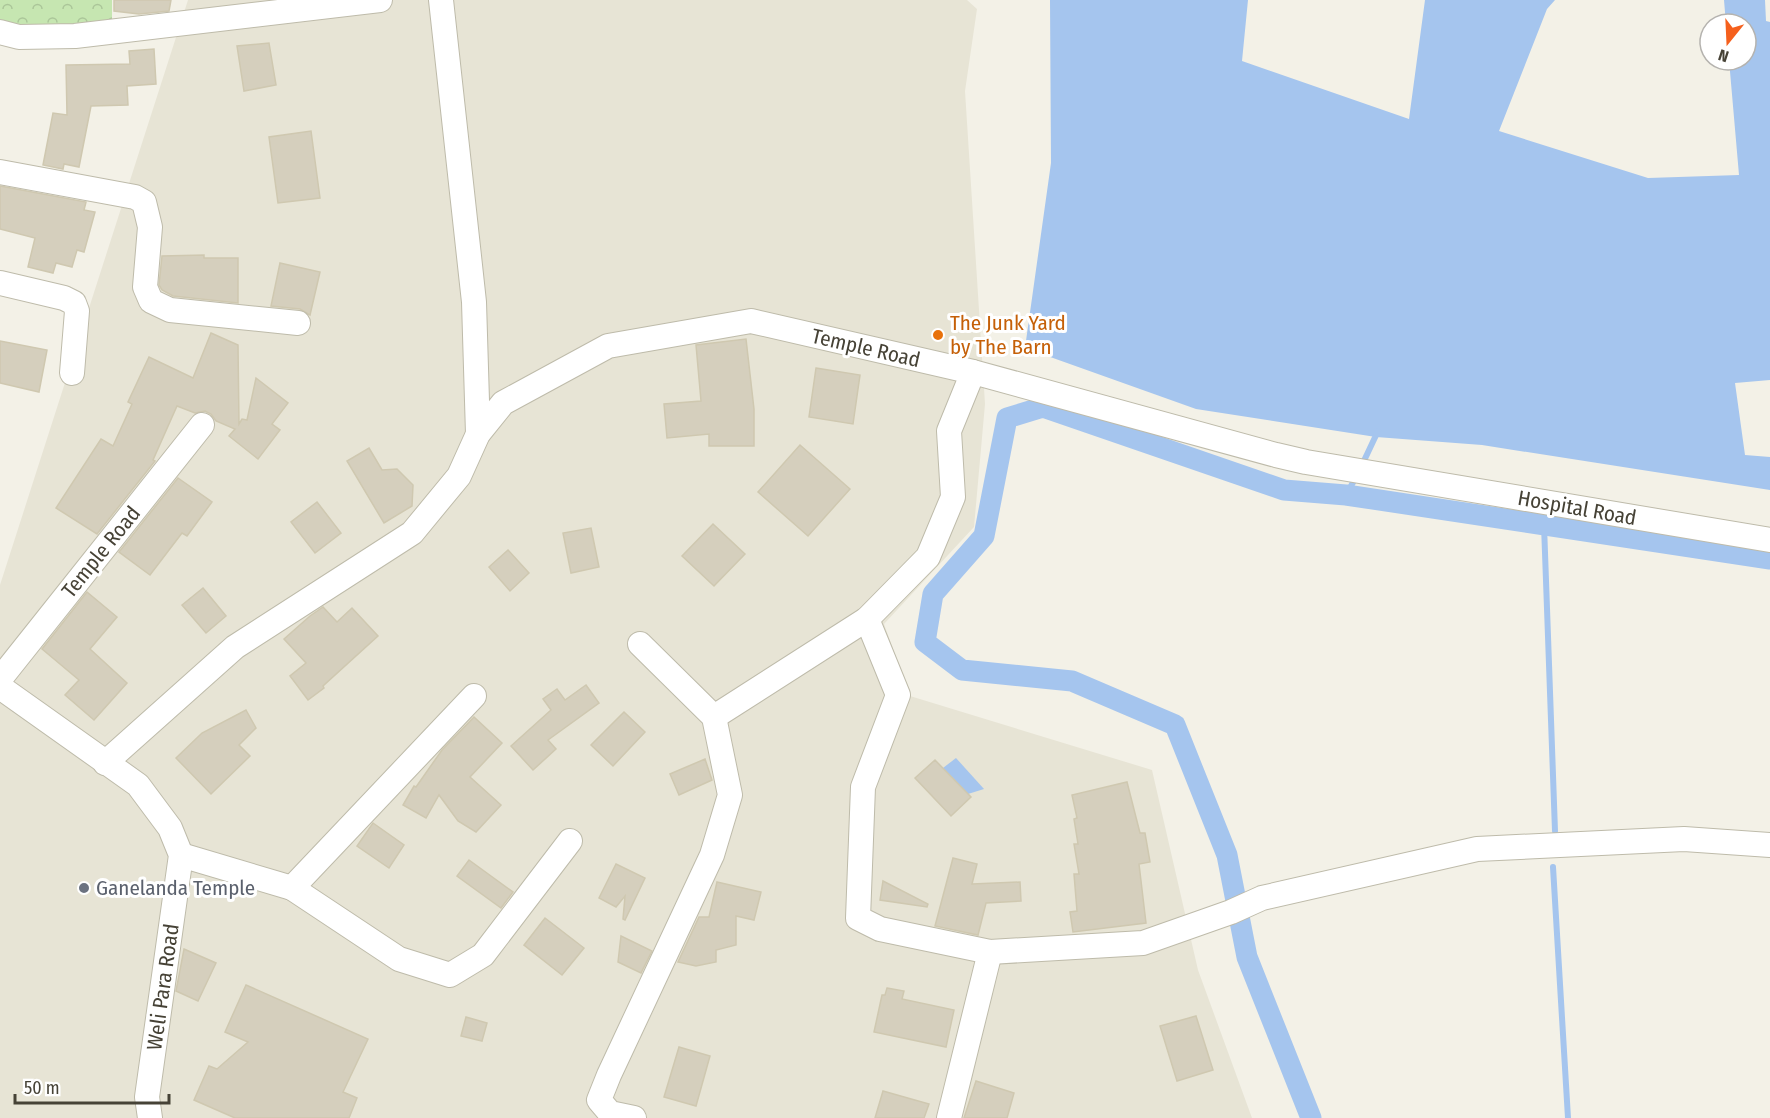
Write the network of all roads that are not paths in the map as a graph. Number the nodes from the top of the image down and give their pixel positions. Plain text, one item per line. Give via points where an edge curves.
1 (380, 0) edge
2 (441, 0) edge
3 (0, 32) edge
4 (0, 172) edge
5 (0, 283) edge
6 (298, 323) dead end
7 (973, 372) junction
8 (72, 373) dead end
9 (202, 425) dead end
10 (478, 434) junction
11 (1306, 462) joint
12 (1770, 540) edge
13 (867, 619) junction
14 (640, 644) dead end
15 (0, 679) edge
16 (0, 687) edge
17 (474, 696) dead end
18 (714, 717) junction
19 (105, 762) junction
20 (570, 841) dead end
21 (1770, 845) edge
22 (181, 855) junction
23 (292, 888) junction
24 (990, 952) junction
25 (150, 1118) edge
26 (634, 1118) edge
27 (949, 1118) edge

1 - 3 street via 75,36 19,37
2 - 10 street via 474,302
4 - 6 street via 135,197 144,202 150,227 144,287 151,301 170,310
5 - 8 street via 74,303 77,311
7 - 10 street, Temple Road via 751,321 608,346 503,403
7 - 11 street, Temple Road
7 - 13 street via 949,431 953,497 928,557
9 - 15 street, Temple Road
10 - 19 street via 459,476 412,533 235,646
11 - 12 street, Hospital Road
13 - 18 street
13 - 24 street via 898,695 863,787 858,918 880,929
14 - 18 street
16 - 19 street
17 - 23 street
18 - 26 street via 730,795 712,855 599,1100 610,1113
19 - 22 street via 138,786 170,828
20 - 23 street via 483,955 450,975 399,959
21 - 24 street via 1684,840 1477,849 1262,898 1143,943
22 - 23 street
22 - 25 street, Weli Para Road via 147,1098
24 - 27 street

